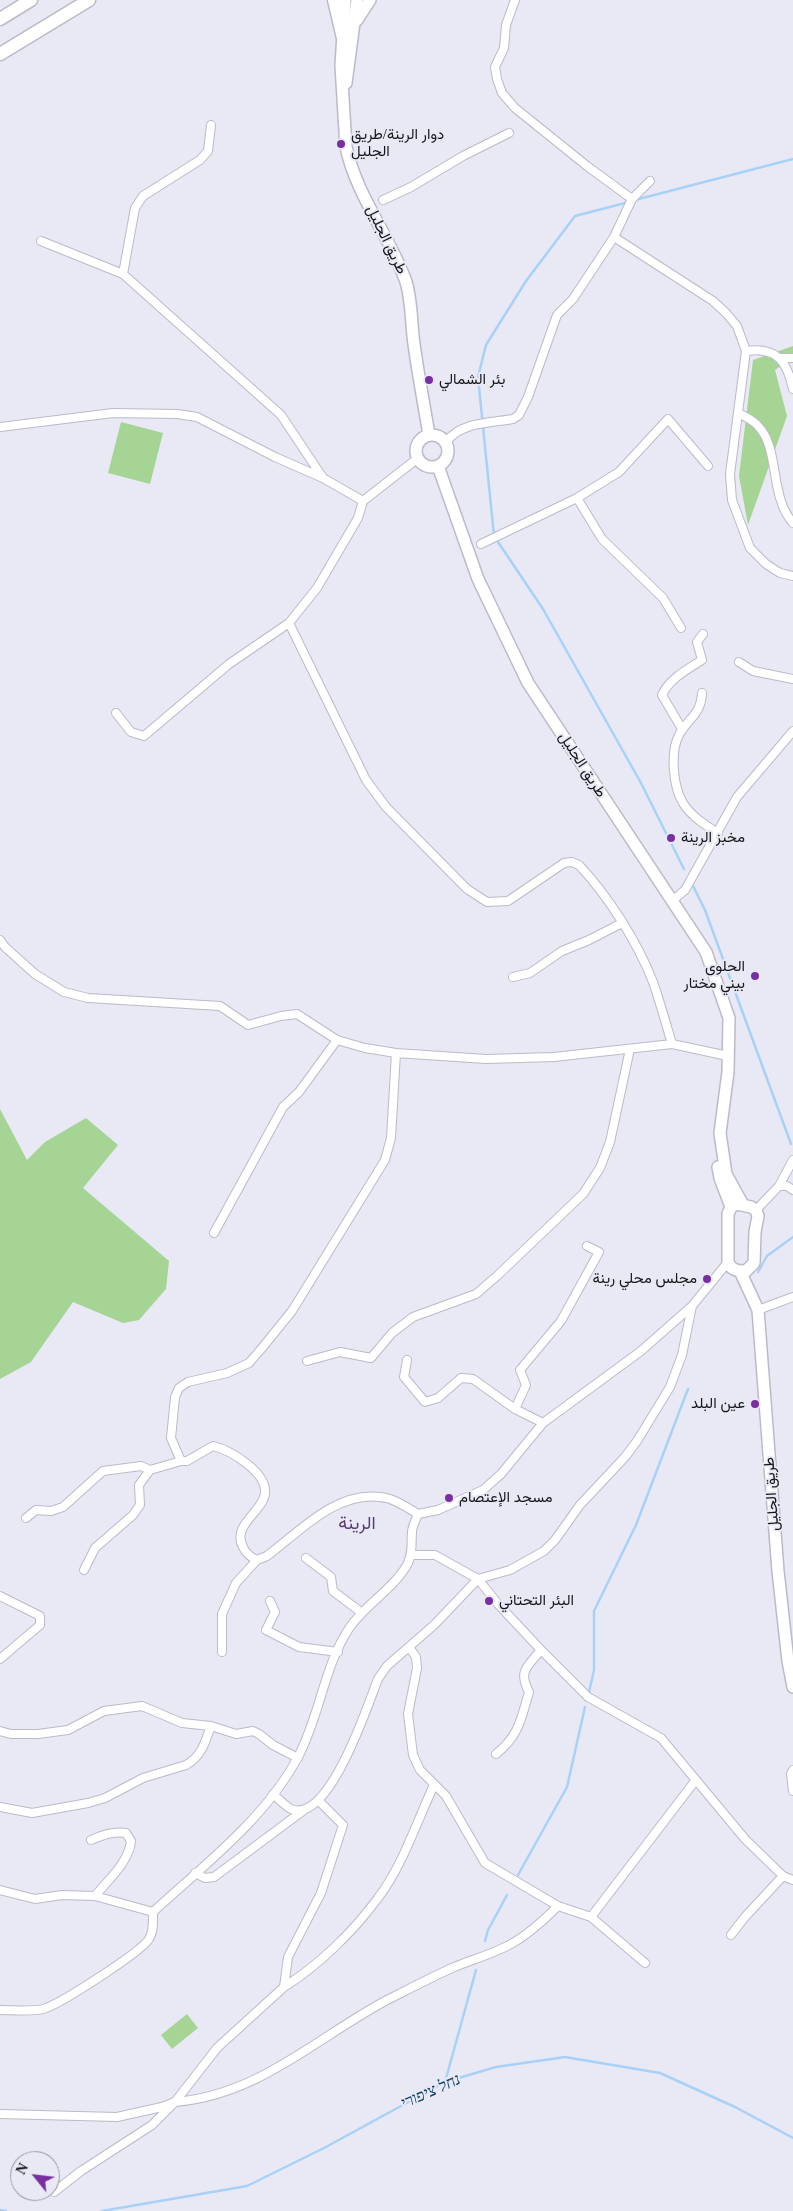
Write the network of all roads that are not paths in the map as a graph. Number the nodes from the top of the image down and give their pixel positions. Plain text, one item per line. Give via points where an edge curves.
1 (31, 0) edge
2 (89, 0) edge
3 (334, 0) edge
4 (345, 0) edge
5 (357, 0) edge
6 (370, 0) edge
7 (515, 0) edge
8 (0, 19) edge
9 (348, 35) junction
10 (0, 54) edge
11 (211, 125) dead end
12 (509, 133) dead end
13 (650, 181) dead end
14 (632, 199) junction
15 (383, 200) dead end
16 (614, 237) junction
17 (41, 241) dead end
18 (124, 274) junction
19 (746, 351) junction
20 (780, 358) junction
21 (793, 358) edge
22 (793, 389) edge
23 (739, 413) junction
24 (0, 427) edge
25 (429, 435) junction
26 (446, 442) junction
27 (418, 458) junction
28 (438, 466) junction
29 (708, 466) dead end
30 (323, 478) junction
31 (577, 498) junction
32 (363, 502) junction
33 (793, 523) edge
34 (481, 544) dead end
35 (793, 576) edge
36 (289, 622) junction
37 (681, 628) dead end
38 (703, 634) dead end
39 (739, 662) dead end
40 (793, 679) edge
41 (702, 692) dead end
42 (116, 713) dead end
43 (682, 730) junction
44 (793, 731) edge
45 (718, 833) junction
46 (672, 901) junction
47 (622, 922) junction
48 (0, 940) edge
49 (513, 977) dead end
50 (337, 1040) junction
51 (672, 1044) junction
52 (630, 1049) junction
53 (396, 1052) junction
54 (728, 1056) junction
55 (793, 1160) edge
56 (779, 1186) junction
57 (793, 1190) edge
58 (743, 1205) junction
59 (731, 1207) junction
60 (756, 1210) junction
61 (214, 1233) dead end
62 (587, 1246) dead end
63 (728, 1262) junction
64 (752, 1266) junction
65 (740, 1271) junction
66 (793, 1297) edge
67 (692, 1306) junction
68 (757, 1306) junction
69 (407, 1360) dead end
70 (307, 1361) dead end
71 (515, 1409) junction
72 (543, 1423) junction
73 (181, 1461) junction
74 (150, 1470) junction
75 (418, 1514) junction
76 (26, 1518) dead end
77 (412, 1555) junction
78 (306, 1558) dead end
79 (257, 1560) junction
80 (84, 1570) dead end
81 (478, 1580) junction
82 (0, 1596) edge
83 (270, 1600) dead end
84 (362, 1614) junction
85 (409, 1647) junction
86 (541, 1650) junction
87 (222, 1652) dead end
88 (338, 1652) junction
89 (0, 1659) edge
90 (793, 1687) edge
91 (211, 1726) junction
92 (0, 1731) edge
93 (496, 1754) dead end
94 (298, 1758) junction
95 (793, 1770) edge
96 (695, 1781) junction
97 (434, 1785) junction
98 (793, 1791) edge
99 (273, 1794) junction
100 (318, 1801) junction
101 (0, 1807) edge
102 (304, 1810) junction
103 (91, 1840) dead end
104 (195, 1873) junction
105 (784, 1876) junction
106 (793, 1880) edge
107 (0, 1890) edge
108 (95, 1896) junction
109 (558, 1906) junction
110 (153, 1912) junction
111 (591, 1917) junction
112 (731, 1934) dead end
113 (645, 1963) dead end
114 (284, 1987) junction
115 (0, 2010) edge
116 (175, 2102) junction
117 (0, 2114) edge
118 (60, 2188) edge

1 - 8 highway
2 - 10 highway
3 - 9 highway
4 - 9 main road
5 - 9 main road
6 - 9 main road
7 - 14 street via 506,25 504,48 495,67 502,92 515,108
9 - 25 main road, طريق الجليل via 341,66 348,160 391,244 406,282
11 - 18 street via 208,151 200,160 138,201
12 - 15 street via 462,156 411,188
13 - 14 street
14 - 16 street
16 - 19 street via 726,313 736,326
16 - 26 street via 573,299 557,315 519,415 513,419 463,427
17 - 18 street
18 - 30 street via 281,414
19 - 20 street via 773,352
19 - 23 street
20 - 21 street
20 - 22 street
23 - 33 street via 759,426 767,440 780,500
23 - 35 street via 730,474 732,500 750,548 766,564 780,573
24 - 30 street via 113,414 197,417
25 - 26 main road via 437,435
25 - 27 main road via 417,445
26 - 28 main road via 447,458
27 - 28 main road via 426,466
27 - 32 street
28 - 46 main road, طريق الجليل via 478,579 528,683
29 - 31 street via 668,419 619,472
30 - 32 street
31 - 34 street
31 - 37 street via 602,539 663,598
32 - 36 street via 358,518 317,588
36 - 42 street via 229,664 144,736 131,732
36 - 47 street via 366,780 386,807 467,889 488,902 501,903 515,898 564,863 572,862 584,871
38 - 43 street via 697,642 702,660 676,678 662,695
39 - 40 street via 753,671
41 - 43 street via 702,704
43 - 45 street via 673,750 678,791 691,813
44 - 45 street via 737,797
45 - 46 street via 685,890
46 - 54 main road, طريق الجليل via 706,952 718,982 729,1018
47 - 49 street via 562,951 530,973
47 - 51 street via 653,982
48 - 50 street via 35,974 64,992 88,998 220,1006 248,1025 297,1014
50 - 53 street
50 - 61 street via 299,1092 283,1107
51 - 52 street
51 - 54 street
52 - 53 street via 554,1057 486,1059
52 - 70 street via 610,1142 600,1168 583,1194 476,1294 413,1317 392,1333 371,1358 340,1352
53 - 73 street via 391,1138 386,1160 292,1311 249,1363 188,1382 179,1388 175,1397 171,1438
54 - 58 main road, طريق الجليل via 720,1133 726,1174
54 - 59 main road, طريق الجليل via 722,1076 714,1138 720,1178
55 - 56 street
56 - 57 street
56 - 60 street
58 - 59 main road
58 - 60 main road
59 - 63 main road via 726,1223
60 - 64 main road, طريق الجليل
62 - 71 street via 599,1252 561,1321 520,1370 526,1386
63 - 65 main road via 730,1267
63 - 67 street
64 - 65 main road via 746,1272
64 - 68 main road, طريق الجليل
65 - 68 main road, طريق الجليل
66 - 68 street
67 - 72 street via 641,1351
67 - 81 street via 682,1354 670,1386 637,1441 580,1504 544,1551 510,1570
68 - 90 main road, طريق الجليل via 778,1571
69 - 71 street via 404,1377 425,1402 438,1398 460,1378 472,1379
71 - 72 street
72 - 75 street via 501,1474 483,1490 438,1510
73 - 74 street
73 - 79 street via 187,1461 213,1446 235,1454 259,1476 266,1494 241,1535 243,1548
74 - 76 street via 141,1466 103,1471 63,1507 51,1511 36,1510
74 - 80 street via 139,1484 140,1504 133,1515 95,1548
75 - 77 street via 412,1530
75 - 79 street via 396,1501 379,1496 348,1501 324,1512 268,1556
77 - 81 street via 435,1555
77 - 84 street via 400,1575
78 - 84 street via 331,1577 333,1591
79 - 87 street via 236,1583 222,1614
81 - 85 street
81 - 86 street
82 - 89 street via 40,1616 40,1625
83 - 88 street via 275,1612 266,1630 300,1647
84 - 88 street via 350,1627
85 - 97 street via 416,1657 417,1668 408,1714 413,1755 420,1770
85 - 100 street via 387,1666 378,1679 334,1781
86 - 93 street via 524,1671 523,1680 529,1692 521,1723 515,1736
86 - 96 street via 588,1697 661,1738
88 - 94 street
91 - 92 street via 182,1723 142,1706 104,1711 68,1730 38,1734
91 - 94 street via 236,1734 253,1731 273,1746
91 - 101 street via 204,1746 192,1761 143,1778 105,1798 32,1813
94 - 99 street
95 - 98 street
96 - 105 street via 745,1839
96 - 111 street
97 - 109 street via 446,1796 485,1863
97 - 114 street via 378,1898 308,1972
99 - 102 street via 292,1809
99 - 104 street via 254,1818
100 - 102 street
100 - 114 street via 343,1825 321,1893 288,1957
102 - 104 street via 214,1877 205,1878
103 - 108 street via 118,1832 126,1833 131,1841 125,1860
104 - 110 street
105 - 106 street
105 - 112 street
107 - 108 street via 35,1898
108 - 110 street
109 - 111 street
109 - 116 street via 511,1945 451,1968 385,2002 297,2058 245,2085 197,2100
110 - 115 street via 152,1932 141,1948 74,1992 43,2009
111 - 113 street
114 - 116 street via 216,2048
116 - 117 street via 117,2117
116 - 118 street via 152,2125

